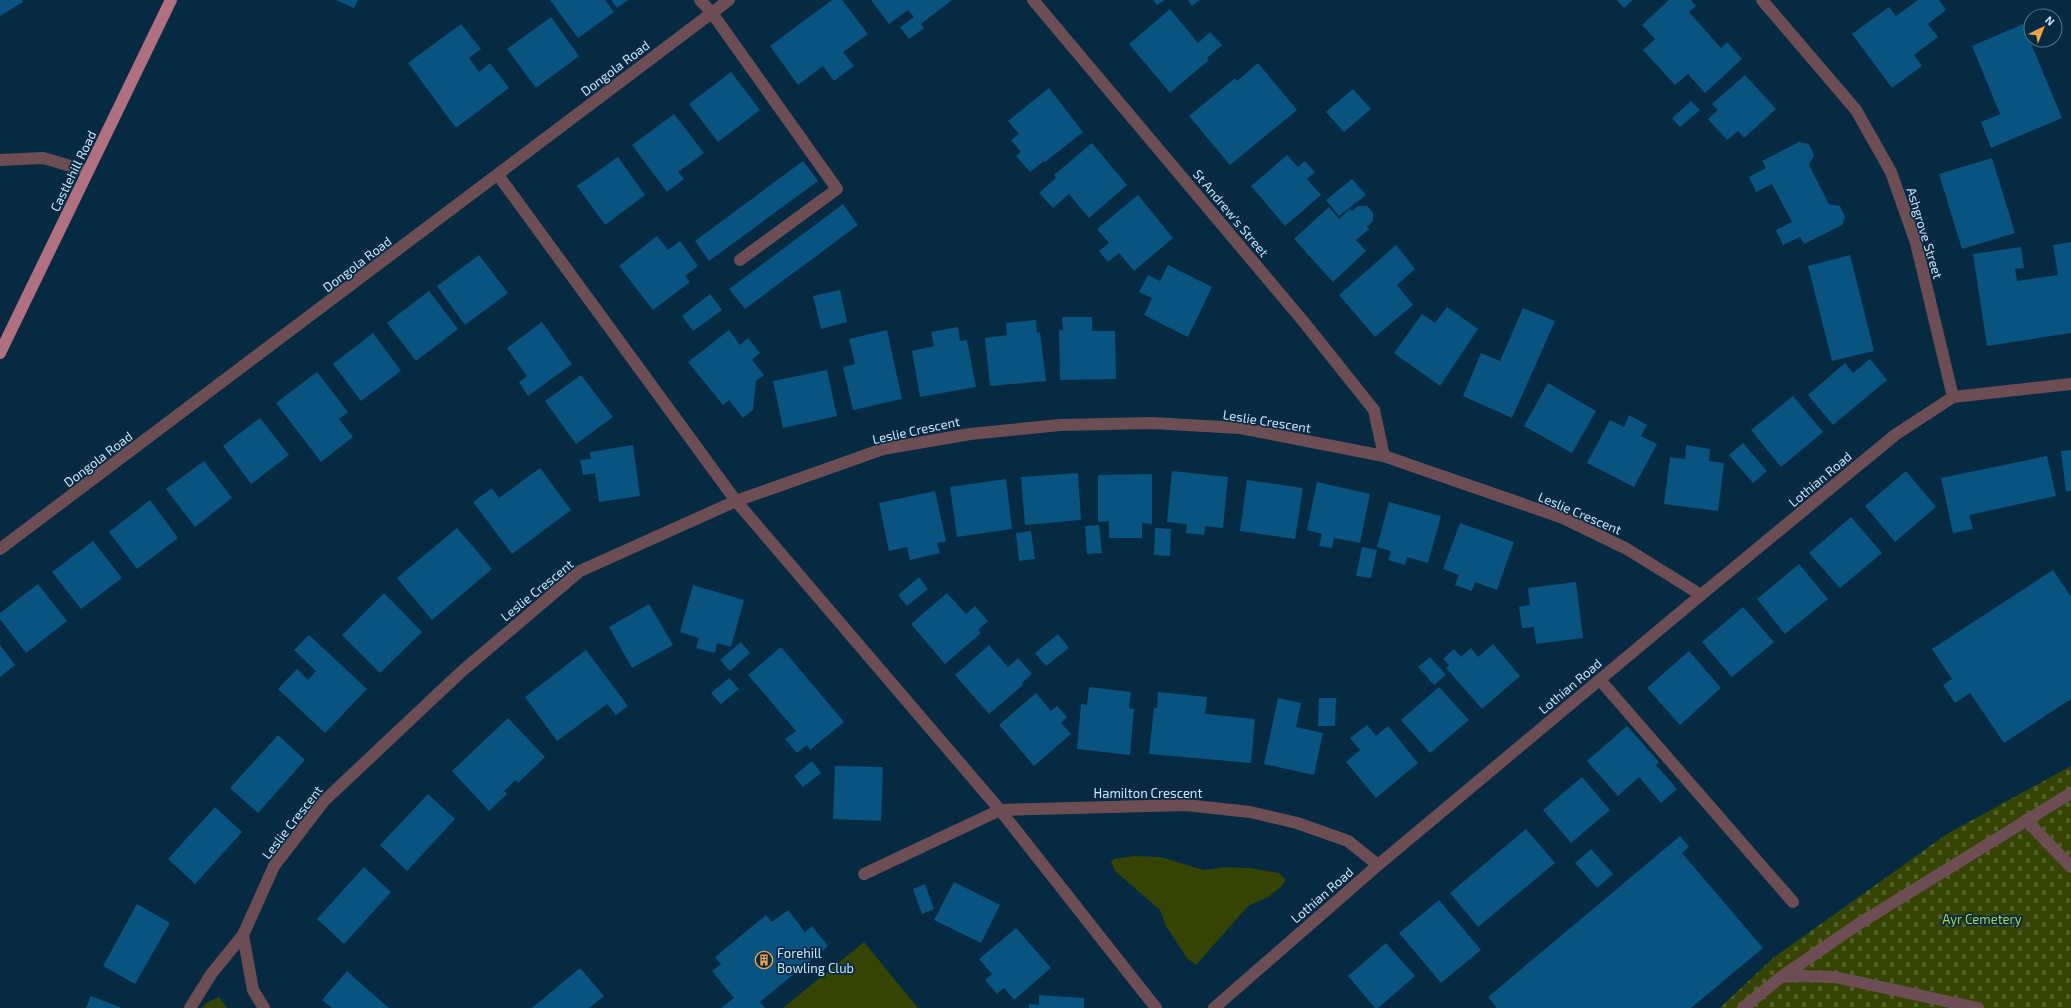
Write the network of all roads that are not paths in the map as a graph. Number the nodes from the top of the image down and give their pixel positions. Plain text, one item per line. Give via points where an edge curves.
1 (171, 0) edge
2 (700, 0) edge
3 (729, 0) edge
4 (1033, 0) edge
5 (1762, 0) edge
6 (712, 13) junction
7 (0, 160) edge
8 (88, 171) junction
9 (498, 175) junction
10 (740, 260) dead end
11 (0, 353) edge
12 (2071, 384) edge
13 (1953, 397) junction
14 (1384, 456) junction
15 (736, 501) junction
16 (0, 549) edge
17 (1701, 595) junction
18 (1600, 680) junction
19 (2071, 793) edge
20 (1000, 810) junction
21 (2026, 820) junction
22 (1378, 865) junction
23 (2071, 866) edge
24 (864, 874) dead end
25 (1793, 902) dead end
26 (243, 935) junction
27 (1781, 977) junction
28 (190, 1008) edge
29 (264, 1008) edge
30 (1156, 1008) edge
31 (1214, 1008) edge
32 (1743, 1008) edge
33 (1978, 1008) edge

1 - 8 main road, Castlehill Road
2 - 6 street
3 - 6 street, Dongola Road
4 - 14 street, St Andrew's Street via 1303,321 1374,410
5 - 13 street, Ashgrove Street via 1856,110 1891,172 1916,243
6 - 9 street, Dongola Road
6 - 10 street via 837,189
7 - 8 street via 43,158
8 - 11 main road, Castlehill Road
9 - 15 street
9 - 16 street, Dongola Road
12 - 13 street
13 - 17 street, Lothian Road via 1895,435
14 - 15 street, Leslie Crescent via 1240,428 1152,423 1060,425 970,434 883,449
14 - 17 street, Leslie Crescent via 1563,518 1627,549
15 - 20 street
15 - 26 street, Leslie Crescent via 580,571 461,672 324,801 274,866
17 - 18 street, Lothian Road
18 - 22 street, Lothian Road
18 - 25 street
19 - 21 street
20 - 22 street, Hamilton Crescent via 1186,804 1250,812 1296,823 1348,841
20 - 24 street
20 - 30 street
21 - 23 street
21 - 27 street via 1860,923
22 - 31 street, Lothian Road
26 - 28 street, Leslie Crescent via 212,973
26 - 29 street via 253,990
27 - 32 street
27 - 33 street via 1835,977

